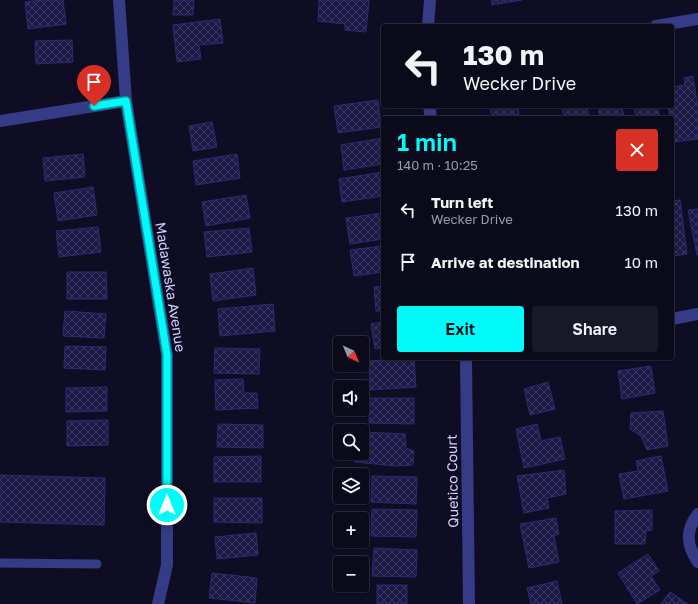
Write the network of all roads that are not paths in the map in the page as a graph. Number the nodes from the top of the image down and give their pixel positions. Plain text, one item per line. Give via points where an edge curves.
1 (119, 0) edge
2 (430, 0) edge
3 (698, 19) edge
4 (428, 24) edge
5 (668, 24) edge
6 (126, 101) junction
7 (0, 121) edge
8 (698, 314) edge
9 (674, 318) edge
10 (466, 360) edge
11 (698, 514) edge
12 (698, 562) edge
13 (0, 563) edge
14 (97, 564) dead end
15 (158, 604) edge
16 (469, 604) edge

1 - 6 street, Madawaska Avenue
2 - 4 street
3 - 5 street
6 - 7 street
6 - 15 street, Madawaska Avenue via 167,355 167,565
8 - 9 street
10 - 16 street, Quetico Court
11 - 12 street via 689,529 688,540
13 - 14 lane

